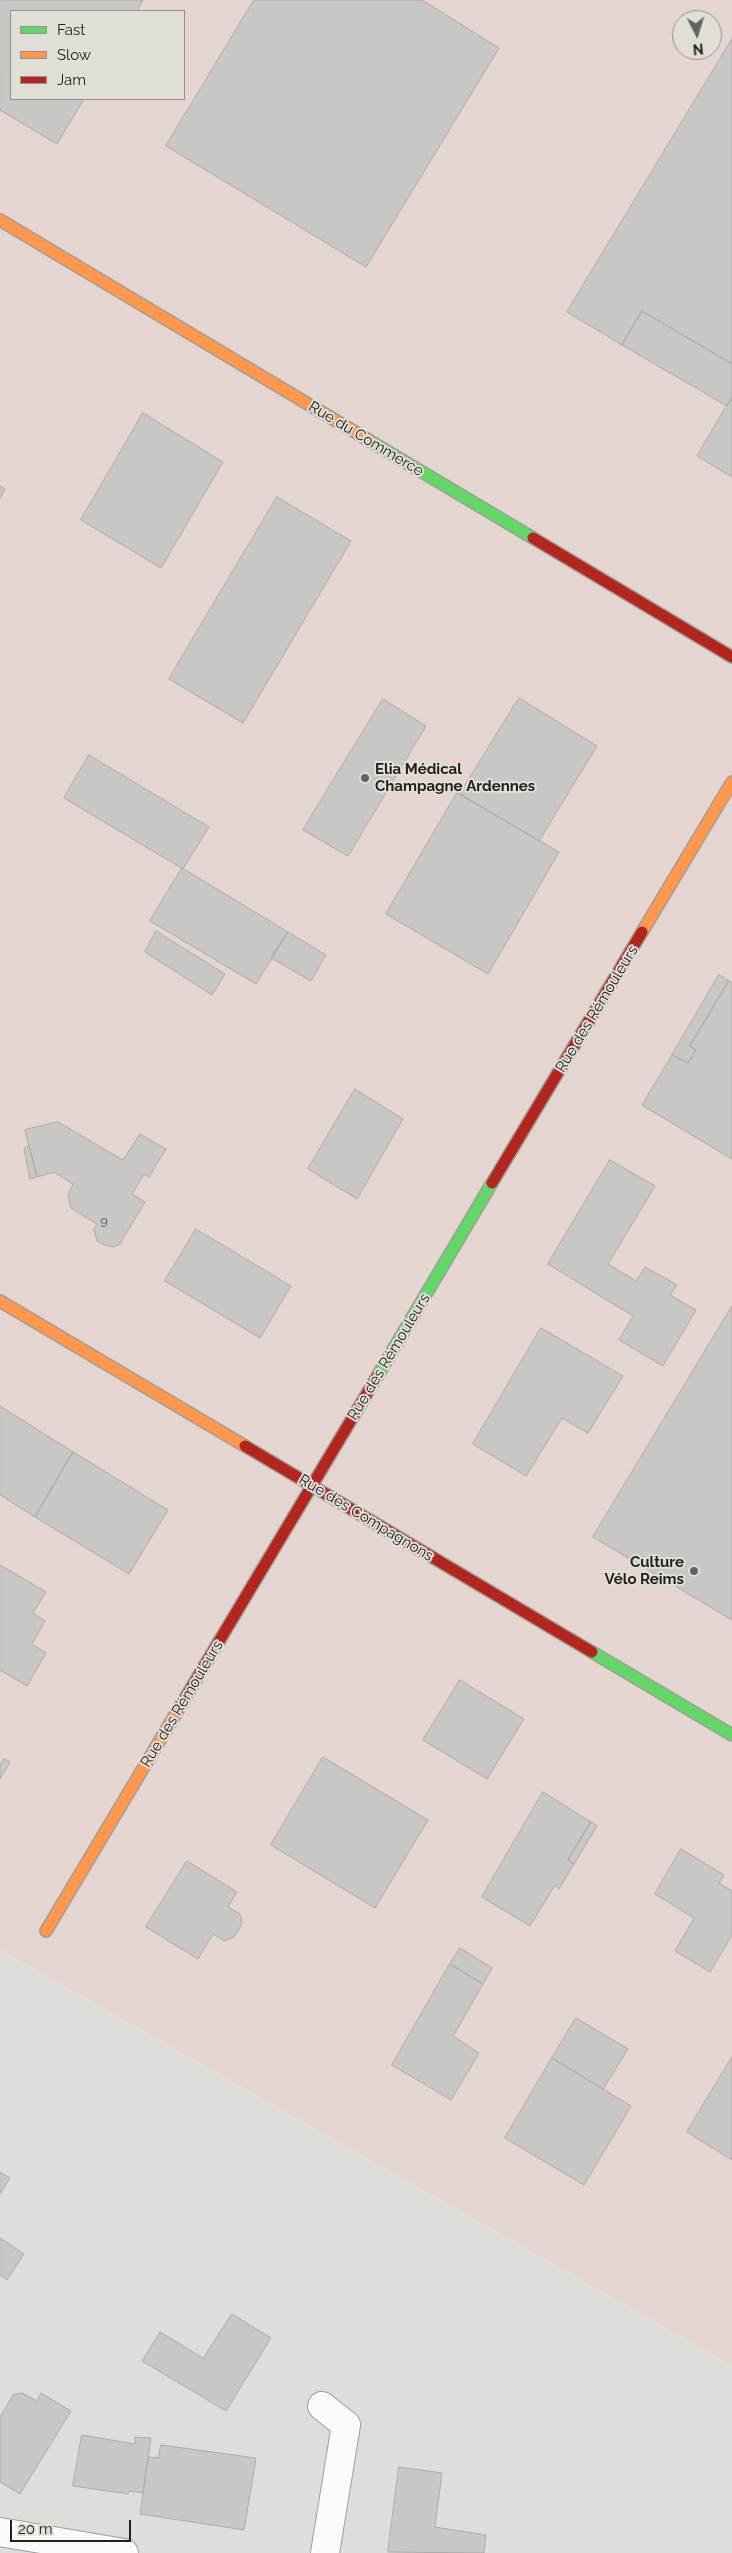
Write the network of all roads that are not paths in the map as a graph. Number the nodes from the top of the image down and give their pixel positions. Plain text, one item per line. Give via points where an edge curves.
1 (0, 220) edge
2 (732, 657) edge
3 (732, 782) edge
4 (0, 1301) edge
5 (312, 1486) junction
6 (732, 1735) edge
7 (46, 1931) dead end
8 (322, 2406) dead end
9 (0, 2532) edge
10 (124, 2553) edge
11 (325, 2553) edge

1 - 2 street, Rue du Commerce
3 - 5 street, Rue des Rémouleurs
4 - 5 street, Rue des Compagnons
5 - 6 street, Rue des Compagnons
5 - 7 street, Rue des Rémouleurs
8 - 11 street via 346,2424
9 - 10 street

